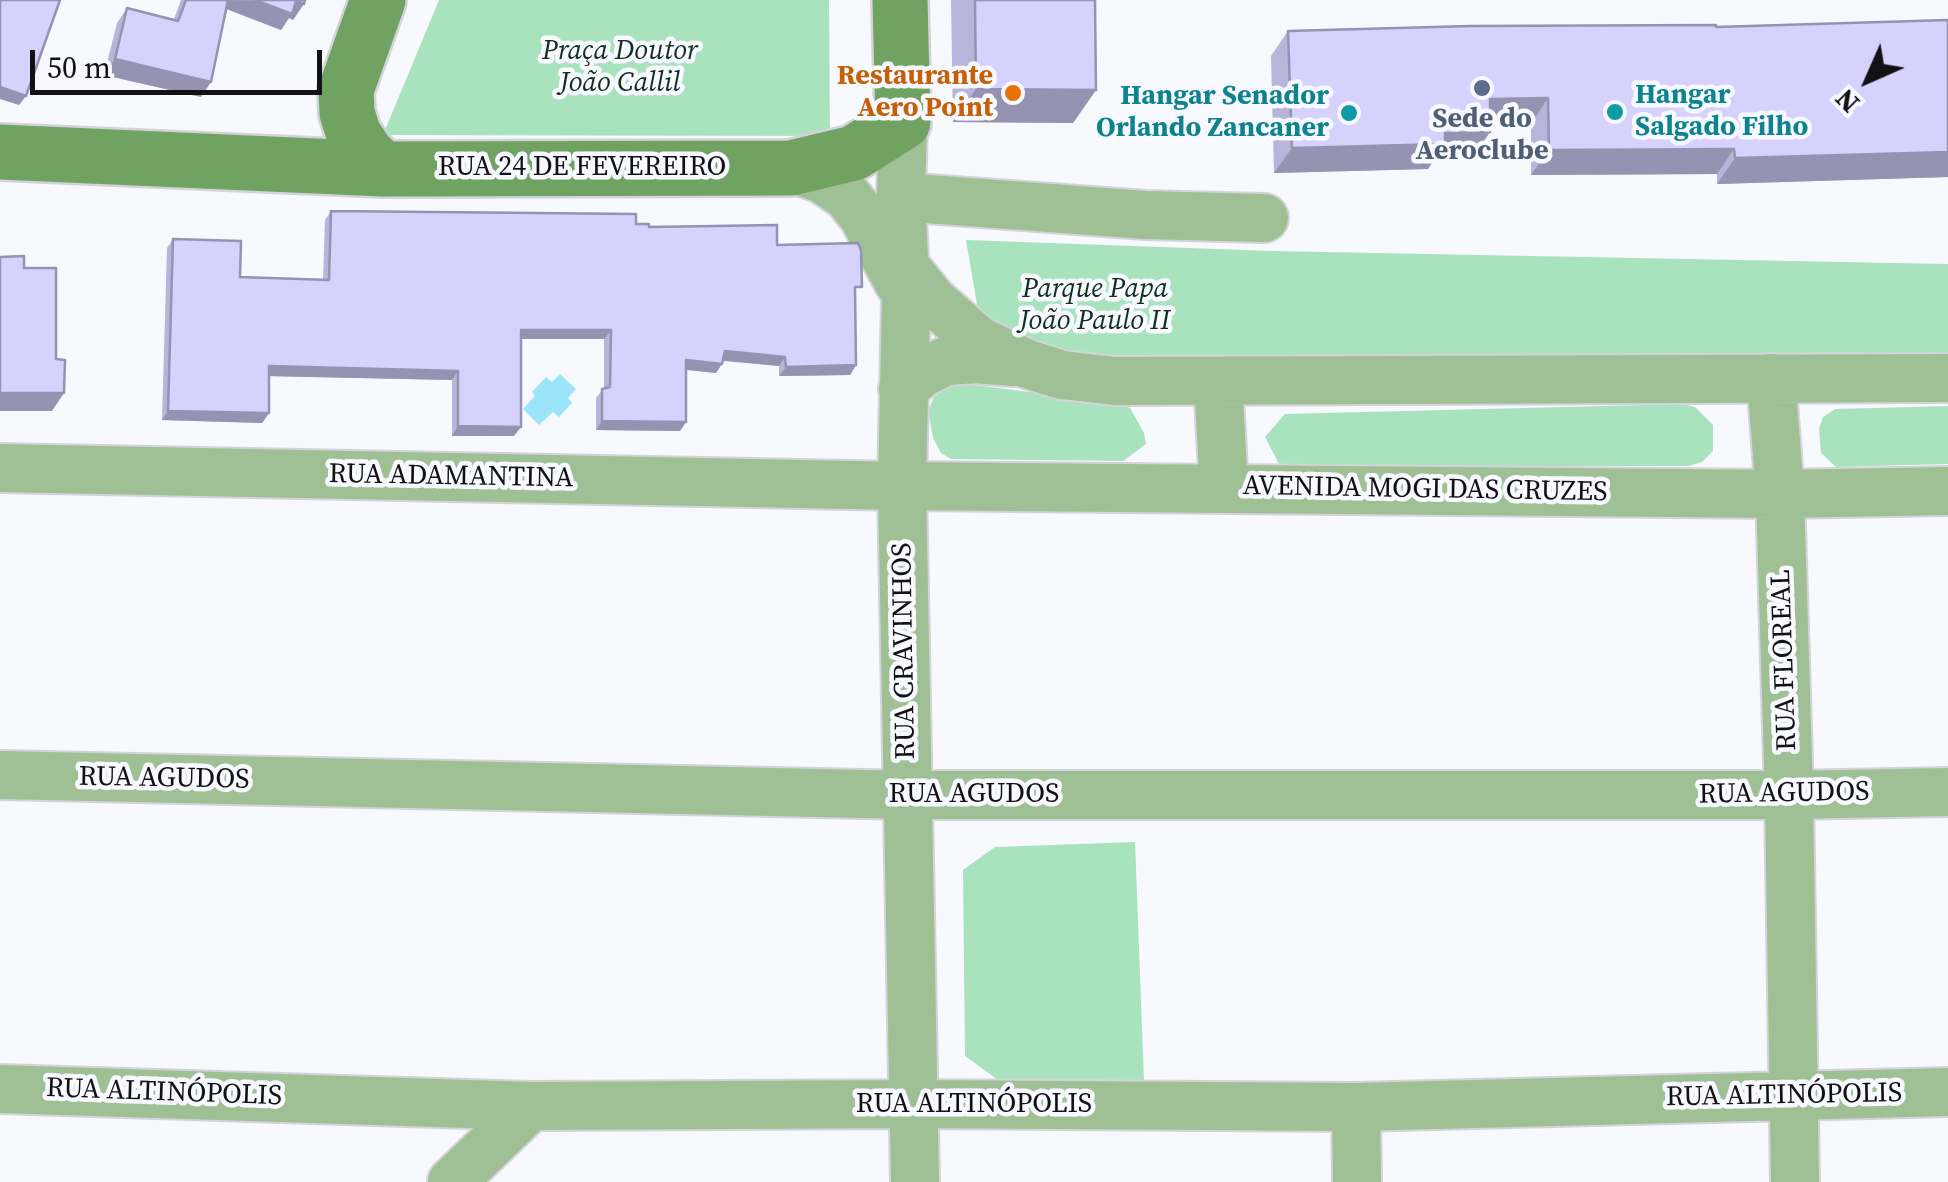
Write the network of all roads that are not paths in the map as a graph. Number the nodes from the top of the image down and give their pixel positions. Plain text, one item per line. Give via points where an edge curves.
1 (378, 0) edge
2 (900, 0) edge
3 (346, 90) junction
4 (903, 122) junction
5 (0, 152) edge
6 (251, 162) junction
7 (791, 168) junction
8 (383, 169) junction
9 (901, 197) junction
10 (1264, 218) dead end
11 (906, 284) junction
12 (1026, 364) junction
13 (1771, 378) junction
14 (1948, 378) edge
15 (1218, 381) junction
16 (903, 389) junction
17 (0, 468) edge
18 (902, 486) junction
19 (1224, 488) junction
20 (1948, 491) edge
21 (1780, 494) junction
22 (0, 776) edge
23 (1948, 792) edge
24 (1789, 795) junction
25 (909, 796) junction
26 (0, 1089) edge
27 (1948, 1092) edge
28 (1794, 1096) junction
29 (914, 1104) junction
30 (532, 1106) junction
31 (1356, 1108) junction
32 (452, 1182) edge
33 (915, 1182) edge
34 (1357, 1182) edge
35 (1795, 1182) edge

1 - 3 main road
2 - 4 main road
3 - 6 main road, RUA 24 DE FEVEREIRO via 307,137
3 - 8 main road via 354,135
4 - 7 main road, RUA 24 DE FEVEREIRO via 854,153
4 - 9 street, RUA CRAVINHOS
5 - 6 main road, RUA 24 DE FEVEREIRO
6 - 8 main road, RUA 24 DE FEVEREIRO
7 - 8 main road, RUA 24 DE FEVEREIRO
7 - 11 street, RUA CRAVINHOS via 847,196
9 - 10 street
9 - 11 street, RUA CRAVINHOS
11 - 12 street via 979,341
11 - 16 street, RUA CRAVINHOS
12 - 15 street via 1114,381
12 - 16 street via 946,361
13 - 14 street
13 - 15 street
13 - 21 street, RUA FLOREAL
15 - 19 street
16 - 18 street, RUA CRAVINHOS
17 - 18 street, RUA ADAMANTINA
18 - 19 street, AVENIDA MOGI DAS CRUZES
18 - 25 street, RUA CRAVINHOS
19 - 21 street, AVENIDA MOGI DAS CRUZES
20 - 21 street, AVENIDA MOGI DAS CRUZES
21 - 24 street, RUA FLOREAL
22 - 25 street, RUA AGUDOS
23 - 24 street, RUA AGUDOS
24 - 25 street, RUA AGUDOS
24 - 28 street, RUA FLOREAL
25 - 29 street, RUA CRAVINHOS
26 - 30 street, RUA ALTINÓPOLIS
27 - 28 street, RUA ALTINÓPOLIS
28 - 31 street, RUA ALTINÓPOLIS
28 - 35 street, RUA FLOREAL
29 - 30 street, RUA ALTINÓPOLIS
29 - 31 street, RUA ALTINÓPOLIS
29 - 33 street, RUA CRAVINHOS
30 - 32 street
31 - 34 street

